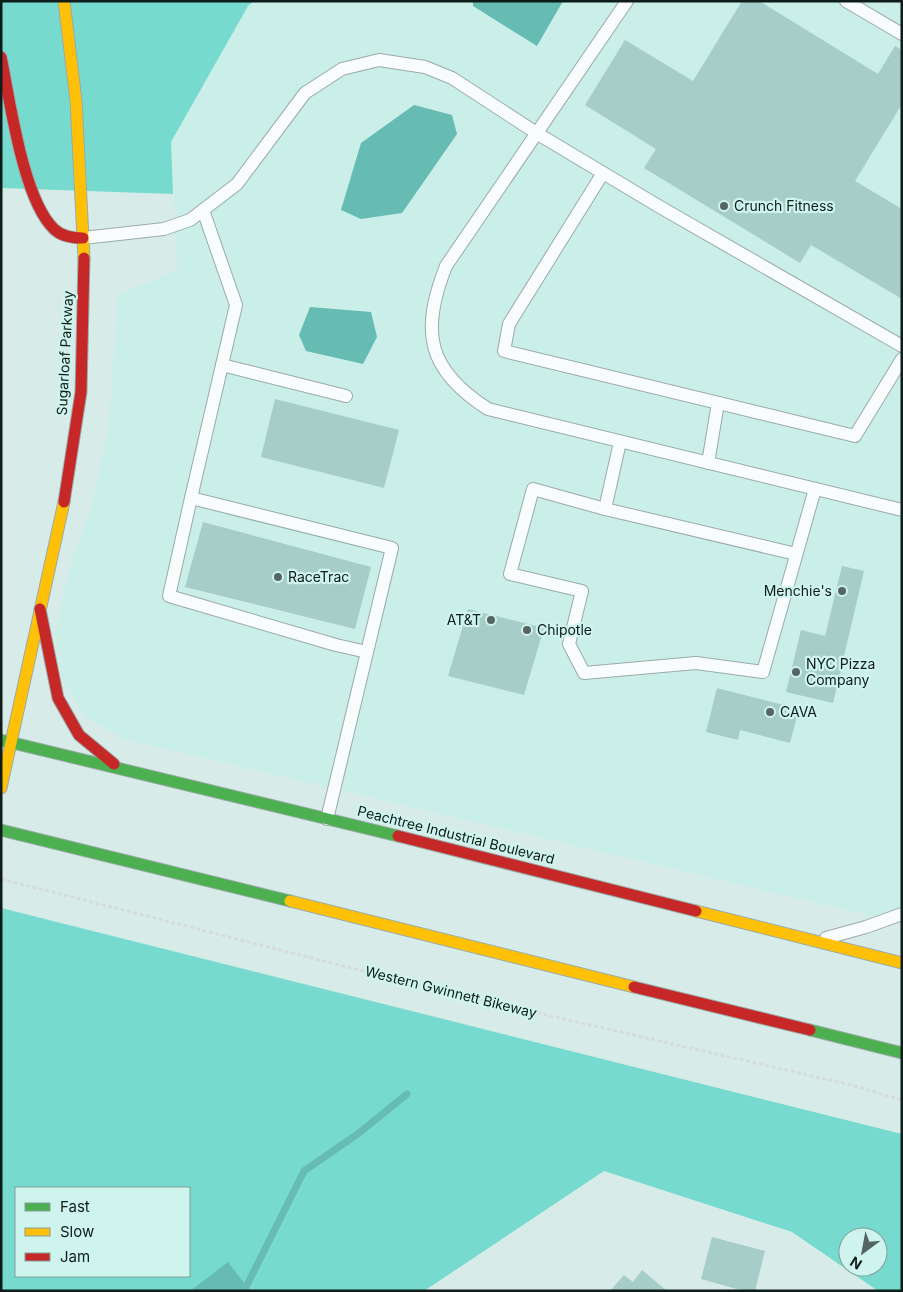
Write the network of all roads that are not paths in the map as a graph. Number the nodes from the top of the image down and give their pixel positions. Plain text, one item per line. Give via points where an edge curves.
1 (64, 1) edge
2 (628, 1) edge
3 (846, 1) edge
4 (902, 34) edge
5 (1, 57) edge
6 (538, 134) junction
7 (602, 173) junction
8 (203, 210) junction
9 (83, 238) junction
10 (902, 346) edge
11 (902, 359) edge
12 (222, 365) junction
13 (346, 396) dead end
14 (718, 402) junction
15 (620, 442) junction
16 (708, 463) junction
17 (815, 489) junction
18 (191, 498) junction
19 (605, 509) junction
20 (902, 510) edge
21 (796, 554) junction
22 (40, 609) junction
23 (367, 652) junction
24 (6, 741) edge
25 (119, 768) junction
26 (1, 788) edge
27 (327, 819) junction
28 (1, 830) edge
29 (902, 914) edge
30 (816, 941) junction
31 (902, 963) edge
32 (902, 1052) edge

1 - 9 main road, Sugarloaf Parkway via 76,101
2 - 6 lane
3 - 4 lane
5 - 9 main road via 36,198 54,228 73,238
6 - 7 lane
6 - 8 lane via 452,78 425,67 379,60 342,69 304,93 237,184
6 - 15 lane via 446,266 437,288 431,324 432,346 447,374 465,394 488,409
7 - 10 lane
7 - 14 lane via 509,324 504,351
8 - 9 lane via 190,220 164,229
8 - 12 lane via 236,304
9 - 22 main road, Sugarloaf Parkway via 81,392 70,474
11 - 14 lane via 854,436
12 - 13 lane
12 - 18 lane
14 - 16 lane
15 - 16 lane
15 - 19 lane
16 - 17 lane
17 - 20 lane
17 - 21 lane
18 - 23 lane via 169,596
18 - 23 lane via 392,548
19 - 21 lane
19 - 21 lane via 533,489 510,574 582,591 569,644 584,672 696,663 763,672
22 - 24 main road, Sugarloaf Parkway
22 - 25 main road via 58,698 79,735
23 - 27 lane
24 - 25 main road, Peachtree Industrial Boulevard
24 - 26 main road, Sugarloaf Parkway
25 - 27 main road, Peachtree Industrial Boulevard
27 - 30 main road, Peachtree Industrial Boulevard
28 - 32 main road
29 - 30 lane
30 - 31 main road, Peachtree Industrial Boulevard

